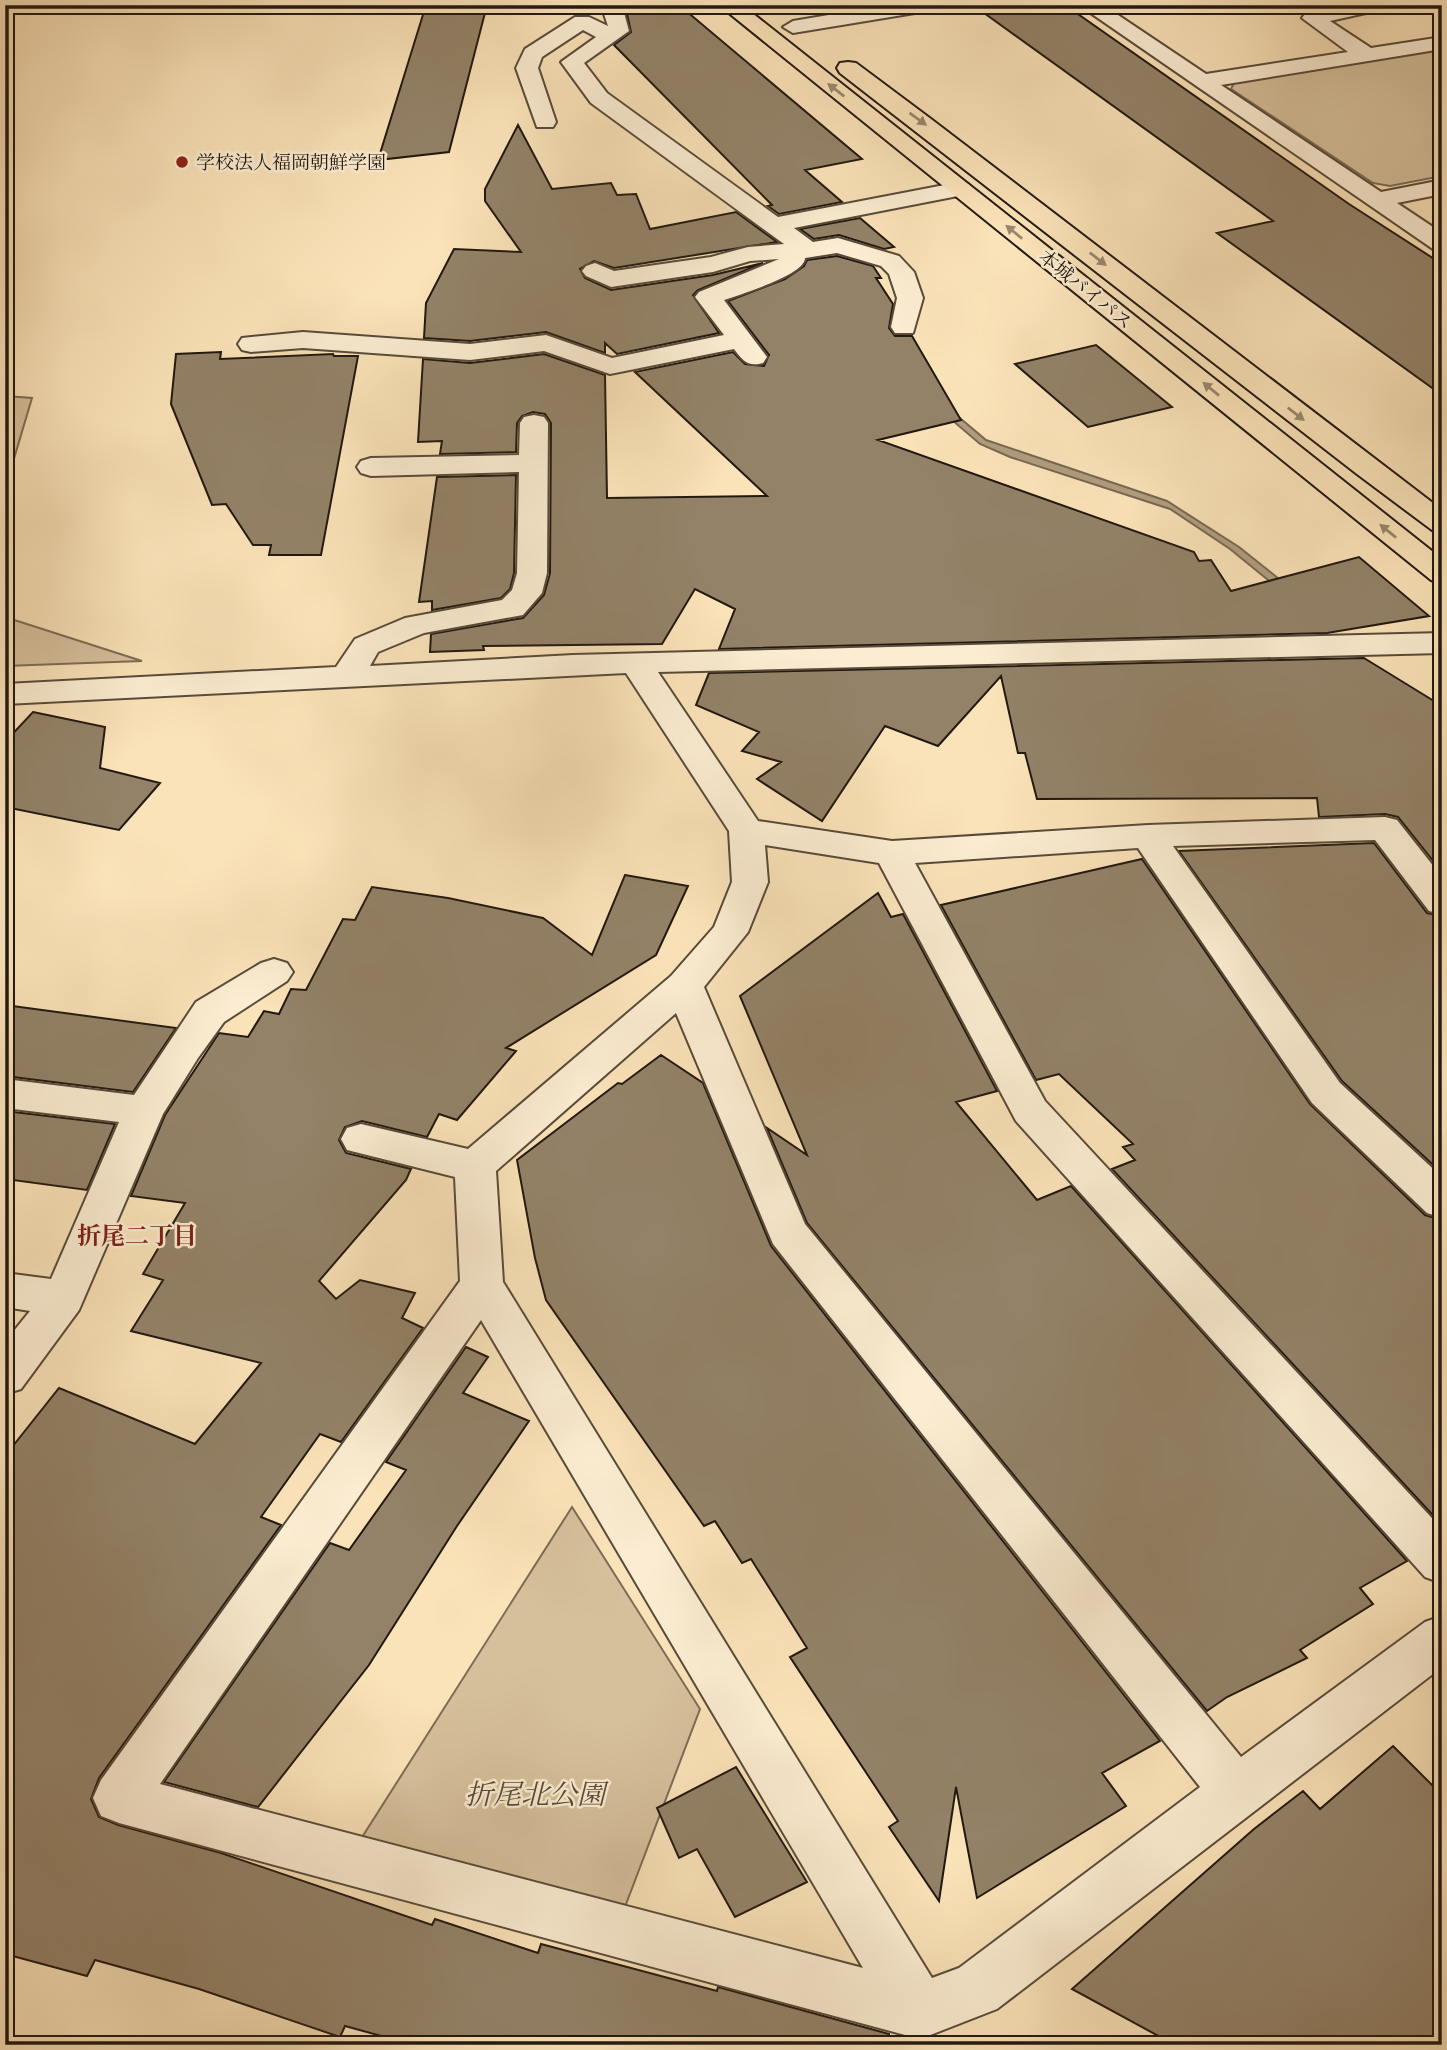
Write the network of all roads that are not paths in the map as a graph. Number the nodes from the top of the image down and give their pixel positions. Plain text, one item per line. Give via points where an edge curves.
1 (611, 5) edge
2 (729, 5) edge
3 (765, 5) edge
4 (927, 5) edge
5 (1089, 5) edge
6 (1377, 5) edge
7 (577, 13) edge
8 (793, 27) junction
9 (611, 36) junction
10 (1442, 43) edge
11 (1364, 53) junction
12 (1204, 80) junction
13 (545, 122) dead end
14 (1442, 187) edge
15 (960, 189) junction
16 (1376, 200) junction
17 (774, 225) junction
18 (1442, 244) edge
19 (808, 250) junction
20 (595, 271) dead end
21 (904, 327) dead end
22 (251, 344) dead end
23 (534, 423) dead end
24 (533, 463) junction
25 (372, 467) dead end
26 (1442, 524) edge
27 (1442, 574) edge
28 (1442, 643) edge
29 (637, 665) junction
30 (347, 676) junction
31 (5, 694) edge
32 (747, 831) junction
33 (1149, 836) junction
34 (892, 853) junction
35 (1442, 902) edge
36 (274, 972) dead end
37 (684, 985) junction
38 (5, 1093) edge
39 (144, 1111) junction
40 (361, 1139) dead end
41 (475, 1166) junction
42 (1442, 1202) edge
43 (482, 1284) junction
44 (5, 1290) edge
45 (64, 1298) junction
46 (5, 1376) edge
47 (1442, 1562) edge
48 (1442, 1638) edge
49 (1236, 1792) junction
50 (920, 2011) junction

1 - 9 street via 619,31
15 -> 2 highway, 本城バイパス
3 - 8 highway, 本城バイパス
4 - 8 street
5 - 12 street
6 - 11 street via 1311,18
7 - 9 street
7 - 13 street via 533,54 527,68
8 -> 26 highway, 本城バイパス via 947,140
9 - 17 street via 572,62 599,98
10 - 11 street
11 - 12 street
12 - 16 street
14 - 16 street
15 - 17 street
27 -> 15 highway, 本城バイパス
16 - 18 street
17 - 19 street
19 - 20 street via 748,254 713,264 611,279
19 - 21 street via 838,245 890,261 901,272 910,298
19 - 22 street via 780,270 708,298 748,350 610,366 545,343 470,352 303,340
23 - 24 street
24 - 25 street
24 - 30 street via 532,573 527,593 512,608 416,625 366,646
28 - 29 street
29 - 30 street
29 - 32 street
30 - 31 street
32 - 34 street
32 - 37 street via 750,882 730,932
33 - 34 street
33 - 35 street via 1385,828
33 - 42 street via 1326,1093
34 - 47 street via 1030,1111
36 - 39 street via 210,1012
37 - 41 street
37 - 49 street via 788,1232
38 - 39 street
39 - 45 street
40 - 41 street
41 - 43 street
43 - 50 street
43 - 50 street via 119,1798
44 - 45 street
45 - 46 street
48 - 49 street
49 - 50 street via 977,1989

